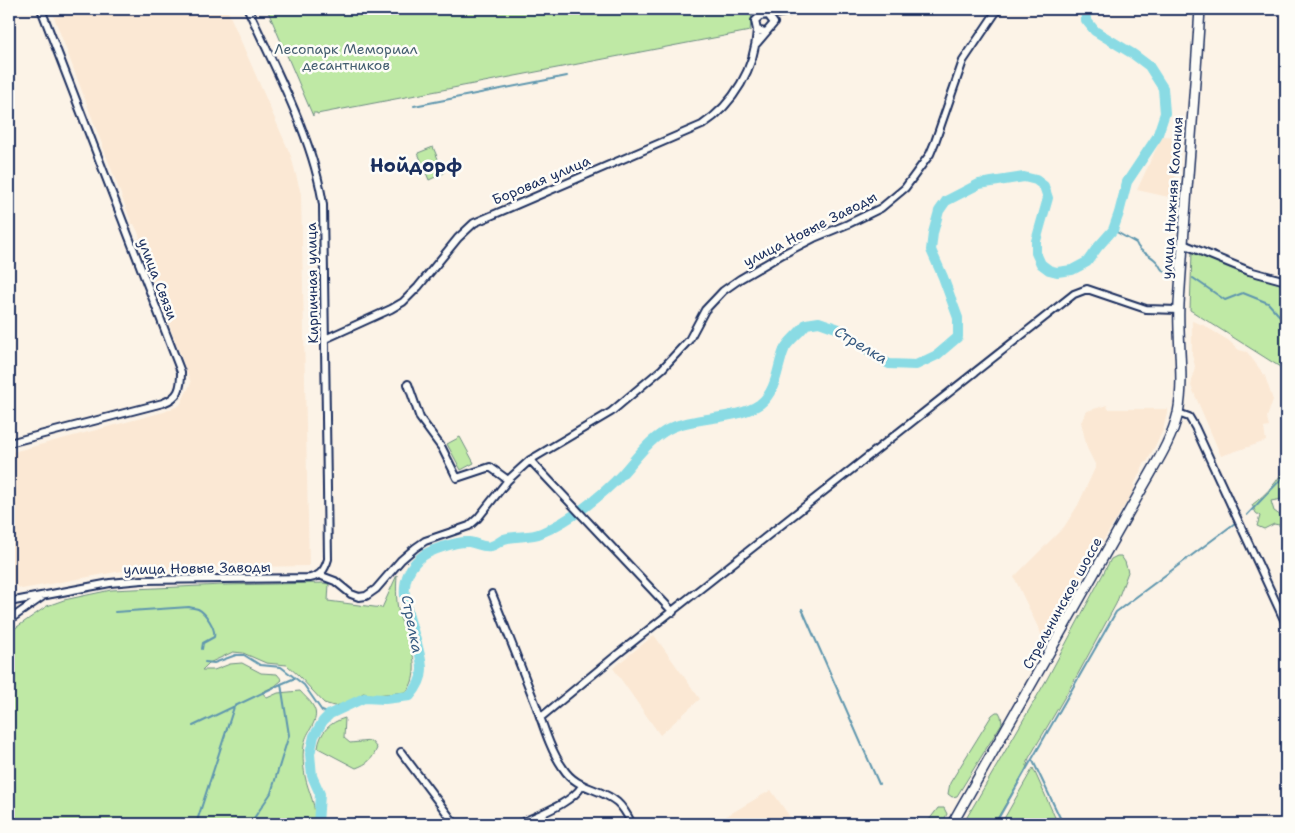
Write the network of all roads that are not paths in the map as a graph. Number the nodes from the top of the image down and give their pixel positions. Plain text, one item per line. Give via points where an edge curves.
1 (41, 9) edge
2 (248, 9) edge
3 (802, 9) edge
4 (998, 9) edge
5 (1200, 9) edge
6 (757, 10) edge
7 (789, 12) junction
8 (766, 15) junction
9 (756, 21) junction
10 (774, 23) junction
11 (757, 30) junction
12 (765, 32) junction
13 (756, 43) junction
14 (1182, 244) junction
15 (1286, 281) edge
16 (1178, 310) junction
17 (325, 338) junction
18 (408, 384) dead end
19 (1180, 390) joint
20 (1178, 414) junction
21 (9, 443) edge
22 (530, 460) junction
23 (508, 480) junction
24 (322, 573) junction
25 (492, 594) dead end
26 (46, 595) junction
27 (9, 602) edge
28 (673, 612) junction
29 (9, 620) edge
30 (1286, 624) edge
31 (540, 718) junction
32 (401, 752) dead end
33 (582, 786) junction
34 (455, 824) edge
35 (518, 824) edge
36 (632, 824) edge
37 (952, 824) edge

1 - 21 street, улица Связи via 180,372 181,387 163,403
2 - 17 street, Кирпичная улица via 296,116 318,176 324,222
3 - 7 street
4 - 22 street, улица Новые Заводы via 963,61 930,154 905,188 874,212 814,238 740,279 712,300 676,355 643,386 611,412
5 - 14 main road, улица Нижняя Колония
6 - 8 street
6 - 9 street
7 - 8 street
7 - 10 street
8 - 9 street
8 - 10 street
9 - 11 street
10 - 12 street
11 - 12 street
11 - 13 street, Боровая улица
12 - 13 street, Боровая улица
13 - 17 street, Боровая улица via 742,84 726,105 702,125 474,223 403,302
14 - 15 street
14 - 16 main road, улица Нижняя Колония
16 - 19 main road, улица Нижняя Колония
16 - 28 street via 1146,310 1087,290 1074,294
17 - 24 street, Кирпичная улица via 328,559
18 - 23 street via 420,418 442,448 457,478 490,467
19 - 20 main road, Стрельнинское шоссе
20 - 30 street via 1189,417 1195,427
20 - 37 main road, Стрельнинское шоссе via 1166,447
22 - 23 street, улица Новые Заводы
22 - 28 street
23 - 24 street, улица Новые Заводы via 473,523 462,530 425,541 401,560 368,595 359,597 351,594
24 - 26 street, улица Новые Заводы via 310,578 142,580
25 - 31 street
26 - 27 street, улица Новые Заводы
26 - 29 street, улица Новые Заводы
28 - 31 street
31 - 33 street via 563,768
32 - 34 street
33 - 35 street via 570,799
33 - 36 street via 617,802

